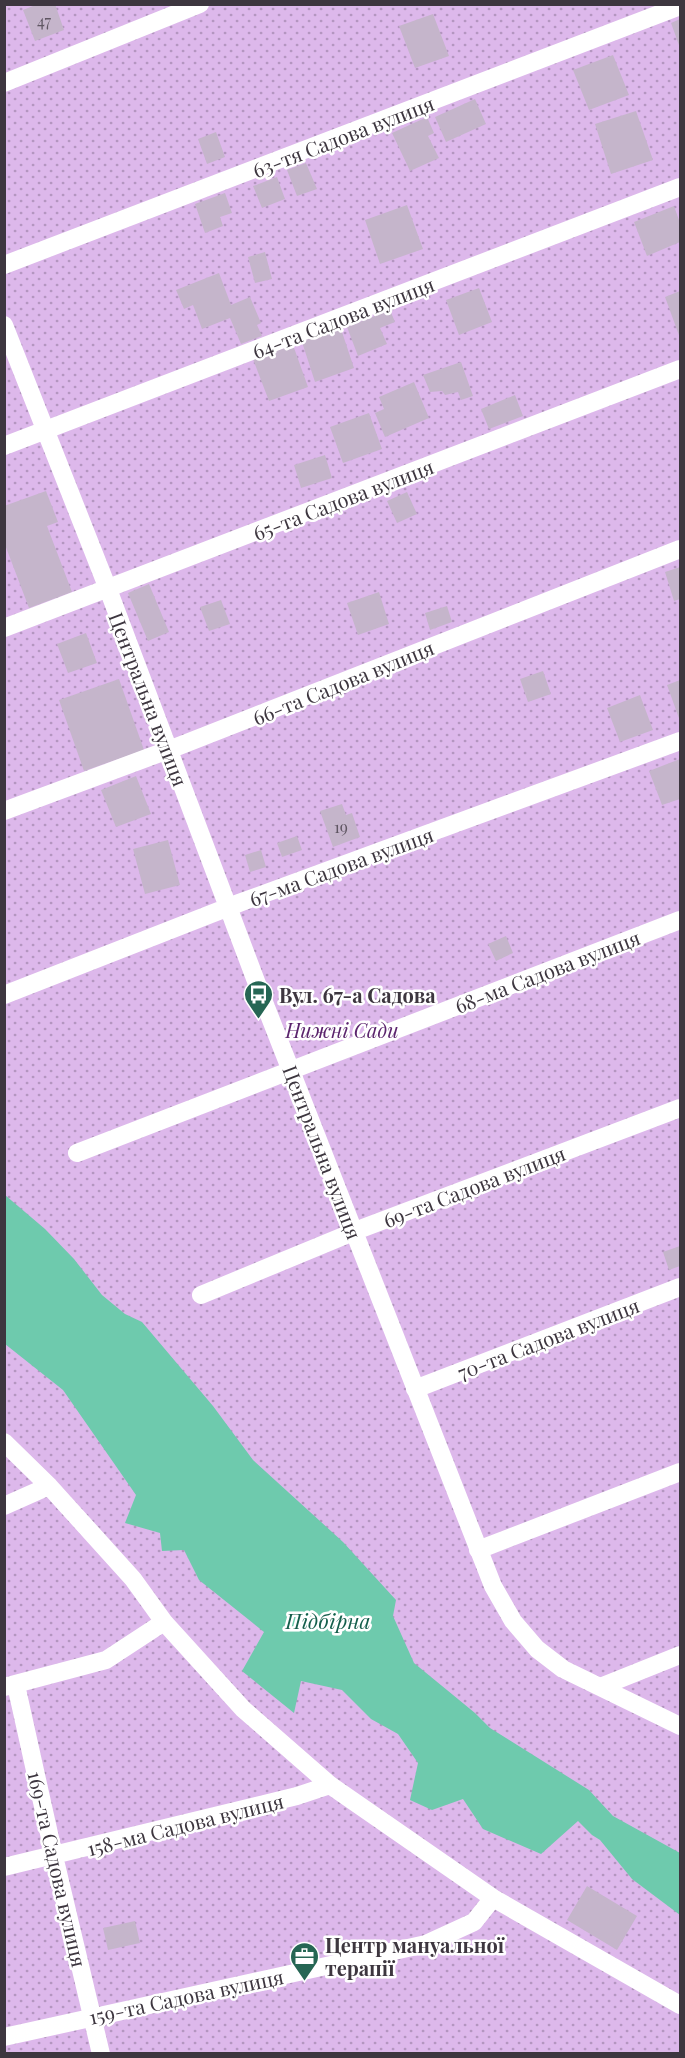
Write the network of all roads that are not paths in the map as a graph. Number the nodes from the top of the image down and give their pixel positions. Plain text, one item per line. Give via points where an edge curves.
1 (201, 4) edge
2 (681, 6) edge
3 (4, 83) edge
4 (681, 187) edge
5 (4, 265) edge
6 (4, 325) edge
7 (681, 369) edge
8 (46, 430) junction
9 (4, 446) edge
10 (681, 549) edge
11 (108, 589) junction
12 (4, 628) edge
13 (681, 741) edge
14 (169, 750) junction
15 (4, 812) edge
16 (228, 907) junction
17 (681, 920) edge
18 (4, 995) edge
19 (291, 1069) junction
20 (681, 1108) edge
21 (78, 1153) dead end
22 (354, 1232) junction
23 (681, 1287) edge
24 (201, 1295) dead end
25 (415, 1389) junction
26 (4, 1442) edge
27 (681, 1472) edge
28 (49, 1486) junction
29 (4, 1506) edge
30 (478, 1550) junction
31 (164, 1622) junction
32 (681, 1655) edge
33 (10, 1686) edge
34 (600, 1687) junction
35 (681, 1726) edge
36 (330, 1785) junction
37 (54, 1856) junction
38 (4, 1867) edge
39 (493, 1898) junction
40 (681, 2005) edge
41 (93, 2016) junction
42 (4, 2037) edge
43 (101, 2054) edge

1 - 3 street
2 - 5 street, 63-тя Садова вулиця
4 - 8 street, 64-та Садова вулиця
6 - 8 street, Центральна вулиця
7 - 11 street, 65-та Садова вулиця
8 - 9 street, 64-та Садова вулиця
8 - 11 street, Центральна вулиця
10 - 14 street, 66-та Садова вулиця
11 - 12 street, 65-та Садова вулиця
11 - 14 street, Центральна вулиця
13 - 16 street, 67-ма Садова вулиця
14 - 15 street, 66-та Садова вулиця
14 - 16 street, Центральна вулиця
16 - 18 street, 67-ма Садова вулиця
16 - 19 street, Центральна вулиця
17 - 19 street, 68-ма Садова вулиця
19 - 21 street, 68-ма Садова вулиця
19 - 22 street, Центральна вулиця
20 - 22 street, 69-та Садова вулиця
22 - 24 street, 69-та Садова вулиця
22 - 25 street, Центральна вулиця
23 - 25 street, 70-та Садова вулиця
25 - 30 street, Центральна вулиця
26 - 28 street
27 - 30 street
28 - 29 street
28 - 31 street via 132,1579
30 - 34 street, Центральна вулиця via 513,1621 537,1649 563,1670
31 - 33 street via 106,1660
31 - 36 street via 243,1709
32 - 34 street
33 - 37 street, 169-та Садова вулиця
34 - 35 street, Центральна вулиця
36 - 37 street, 158-ма Садова вулиця
36 - 39 street
37 - 38 street, 158-ма Садова вулиця
37 - 41 street, 169-та Садова вулиця
39 - 40 street
39 - 41 street, 159-та Садова вулиця via 474,1922 426,1944
41 - 42 street, 159-та Садова вулиця
41 - 43 street, 169-та Садова вулиця

